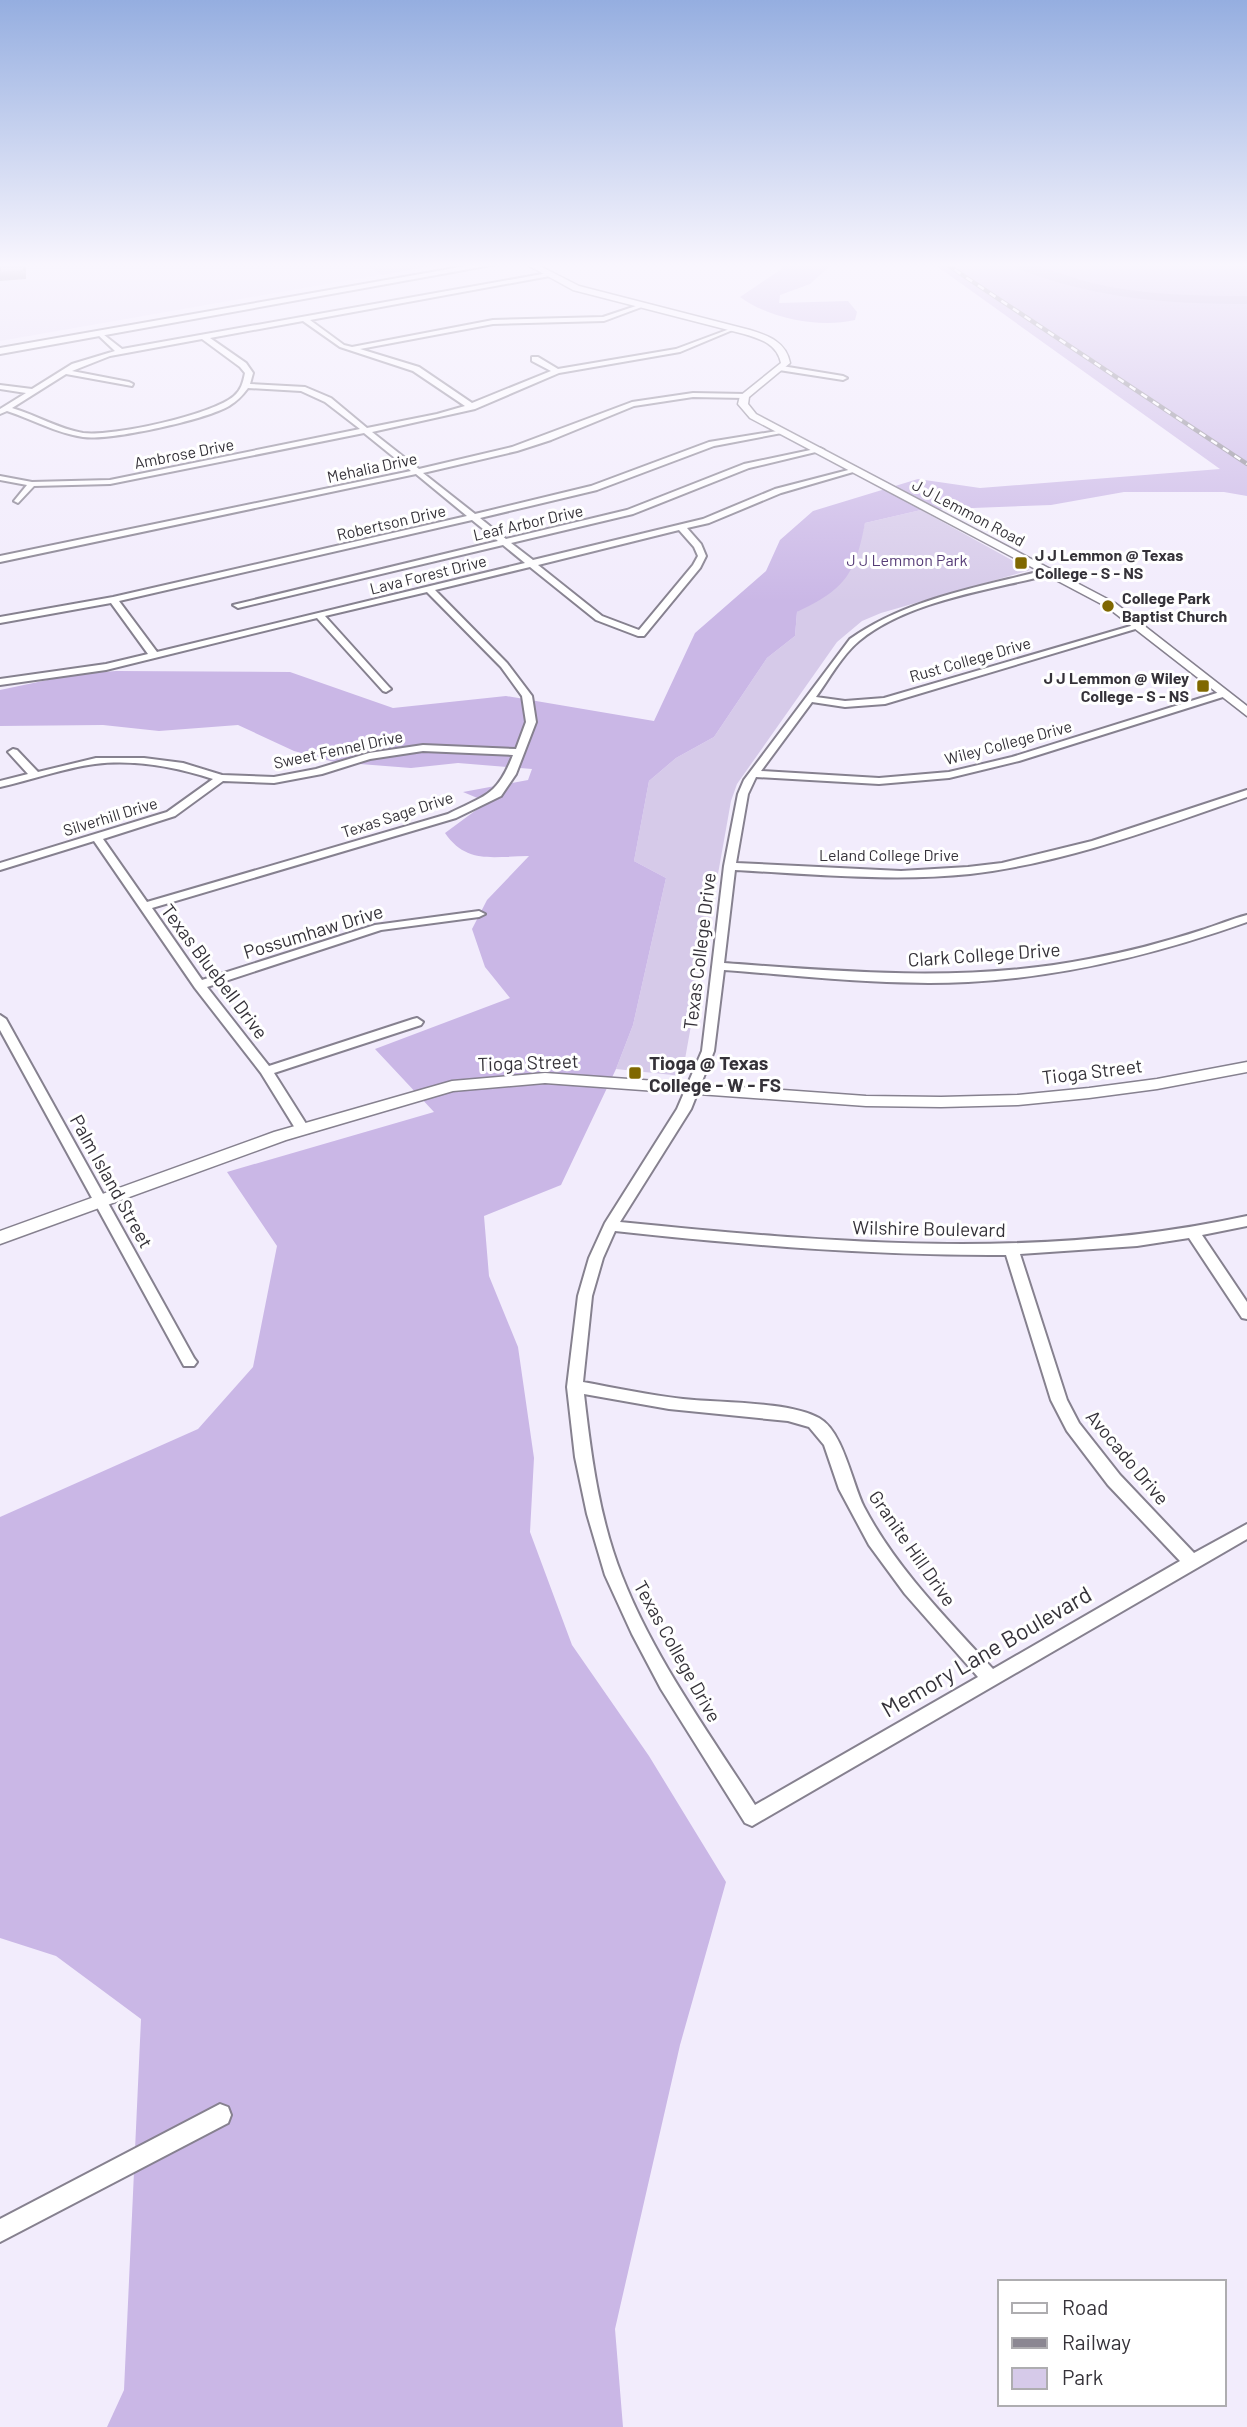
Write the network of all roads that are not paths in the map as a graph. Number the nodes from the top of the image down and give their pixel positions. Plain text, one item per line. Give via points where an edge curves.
1 (60, 375) edge
2 (82, 375) edge
3 (248, 375) edge
4 (425, 375) edge
5 (548, 375) edge
6 (772, 375) edge
7 (826, 375) edge
8 (843, 378) dead end
9 (129, 384) dead end
10 (246, 386) junction
11 (0, 387) edge
12 (35, 392) junction
13 (745, 396) junction
14 (472, 407) junction
15 (4, 410) edge
16 (366, 431) junction
17 (783, 432) junction
18 (820, 450) junction
19 (856, 470) junction
20 (416, 472) junction
21 (0, 478) edge
22 (32, 484) junction
23 (18, 501) dead end
24 (474, 517) junction
25 (681, 527) junction
26 (504, 542) junction
27 (0, 559) edge
28 (533, 563) junction
29 (1049, 572) junction
30 (429, 589) junction
31 (113, 600) junction
32 (238, 605) dead end
33 (319, 615) junction
34 (0, 620) edge
35 (1137, 627) junction
36 (154, 655) junction
37 (0, 682) edge
38 (386, 689) dead end
39 (1223, 694) junction
40 (810, 699) junction
41 (1247, 712) edge
42 (13, 752) dead end
43 (520, 752) junction
44 (752, 774) junction
45 (35, 775) junction
46 (221, 778) junction
47 (0, 784) edge
48 (1247, 793) edge
49 (96, 835) junction
50 (730, 866) junction
51 (0, 867) edge
52 (143, 907) junction
53 (480, 914) dead end
54 (1247, 918) edge
55 (718, 966) junction
56 (199, 985) junction
57 (0, 1019) edge
58 (417, 1022) dead end
59 (1247, 1066) edge
60 (266, 1071) junction
61 (694, 1087) junction
62 (303, 1130) junction
63 (102, 1202) junction
64 (1247, 1221) edge
65 (610, 1226) junction
66 (1192, 1231) junction
67 (0, 1238) edge
68 (1011, 1249) junction
69 (1247, 1314) edge
70 (189, 1362) dead end
71 (575, 1387) junction
72 (1247, 1531) edge
73 (1192, 1562) junction
74 (990, 1678) junction
75 (752, 1817) joint
76 (220, 2115) dead end
77 (0, 2231) edge

1 - 12 street
2 - 9 street
3 - 10 street
4 - 14 street
5 - 14 street, Ambrose Drive
6 - 13 street
7 - 8 street
10 - 15 street via 231,401 197,417 104,435 76,433
10 - 16 street via 316,393
11 - 12 street
12 - 15 street
13 - 17 street, J J Lemmon Road via 743,404 750,413
13 - 20 street, Mehalia Drive via 693,395 632,404 525,446
14 - 16 street, Ambrose Drive
16 - 20 street
16 - 22 street, Ambrose Drive via 110,482
17 - 18 street, J J Lemmon Road
17 - 24 street, Robertson Drive via 712,444 608,484
18 - 19 street, J J Lemmon Road
18 - 26 street, Leaf Arbor Drive via 747,466 630,512
19 - 25 street, Lava Forest Drive via 778,491
19 - 29 street, J J Lemmon Road
20 - 24 street
20 - 27 street, Mehalia Drive
21 - 22 street, Ambrose Drive
22 - 23 street
24 - 26 street
24 - 31 street, Robertson Drive
25 - 28 street, Lava Forest Drive
25 - 28 street via 702,556 641,634 599,618
26 - 28 street
26 - 32 street, Leaf Arbor Drive
28 - 30 street, Lava Forest Drive
29 - 35 street, J J Lemmon Road via 1111,605
29 - 40 street, Texas College Drive via 875,623 853,641
30 - 33 street, Lava Forest Drive
30 - 43 street, Texas Sage Drive via 527,695 531,722
31 - 34 street, Robertson Drive
31 - 36 street
33 - 36 street, Lava Forest Drive
33 - 38 street
35 - 39 street, J J Lemmon Road
35 - 40 street, Rust College Drive via 885,701 845,704
36 - 37 street, Lava Forest Drive via 106,667
39 - 41 street, J J Lemmon Road
39 - 44 street, Wiley College Drive via 1015,759 948,775 879,781
40 - 44 street, Texas College Drive
42 - 45 street
43 - 46 street, Sweet Fennel Drive via 423,748 369,756 274,780
43 - 52 street, Texas Sage Drive via 497,794 452,816
44 - 50 street, Texas College Drive via 743,794
45 - 46 street, Sweet Fennel Drive via 96,761 144,761 183,766
45 - 47 street, Sweet Fennel Drive
46 - 49 street, Silverhill Drive via 171,814
48 - 50 street, Leland College Drive via 1094,846 999,866 866,873
49 - 51 street, Silverhill Drive
49 - 52 street, Texas Bluebell Drive
50 - 55 street, Texas College Drive
52 - 56 street, Texas Bluebell Drive
53 - 56 street, Possumhaw Drive via 379,927
54 - 55 street, Clark College Drive via 1143,952 990,975 925,979
55 - 61 street, Texas College Drive via 708,1051
56 - 60 street, Texas Bluebell Drive
57 - 63 street, Palm Island Street
58 - 60 street
59 - 61 street, Tioga Street via 1154,1084 1018,1100 887,1102
60 - 62 street, Texas Bluebell Drive
61 - 62 street, Tioga Street via 545,1078 452,1086
61 - 65 street, Texas College Drive
62 - 63 street, Tioga Street
63 - 67 street, Tioga Street
63 - 70 street, Palm Island Street
64 - 66 street, Wilshire Boulevard
65 - 68 street, Wilshire Boulevard via 895,1250
65 - 71 street, Texas College Drive via 585,1296
66 - 68 street, Wilshire Boulevard via 1140,1241
66 - 69 street
68 - 73 street, Avocado Drive via 1059,1400 1073,1427 1114,1480
71 - 74 street, Granite Hill Drive via 669,1403 790,1415 815,1423 826,1434 869,1528 932,1615
71 - 75 street, Texas College Drive via 595,1514 613,1575 667,1683
72 - 73 street, Memory Lane Boulevard
73 - 74 street, Memory Lane Boulevard
74 - 75 street, Memory Lane Boulevard
76 - 77 street

